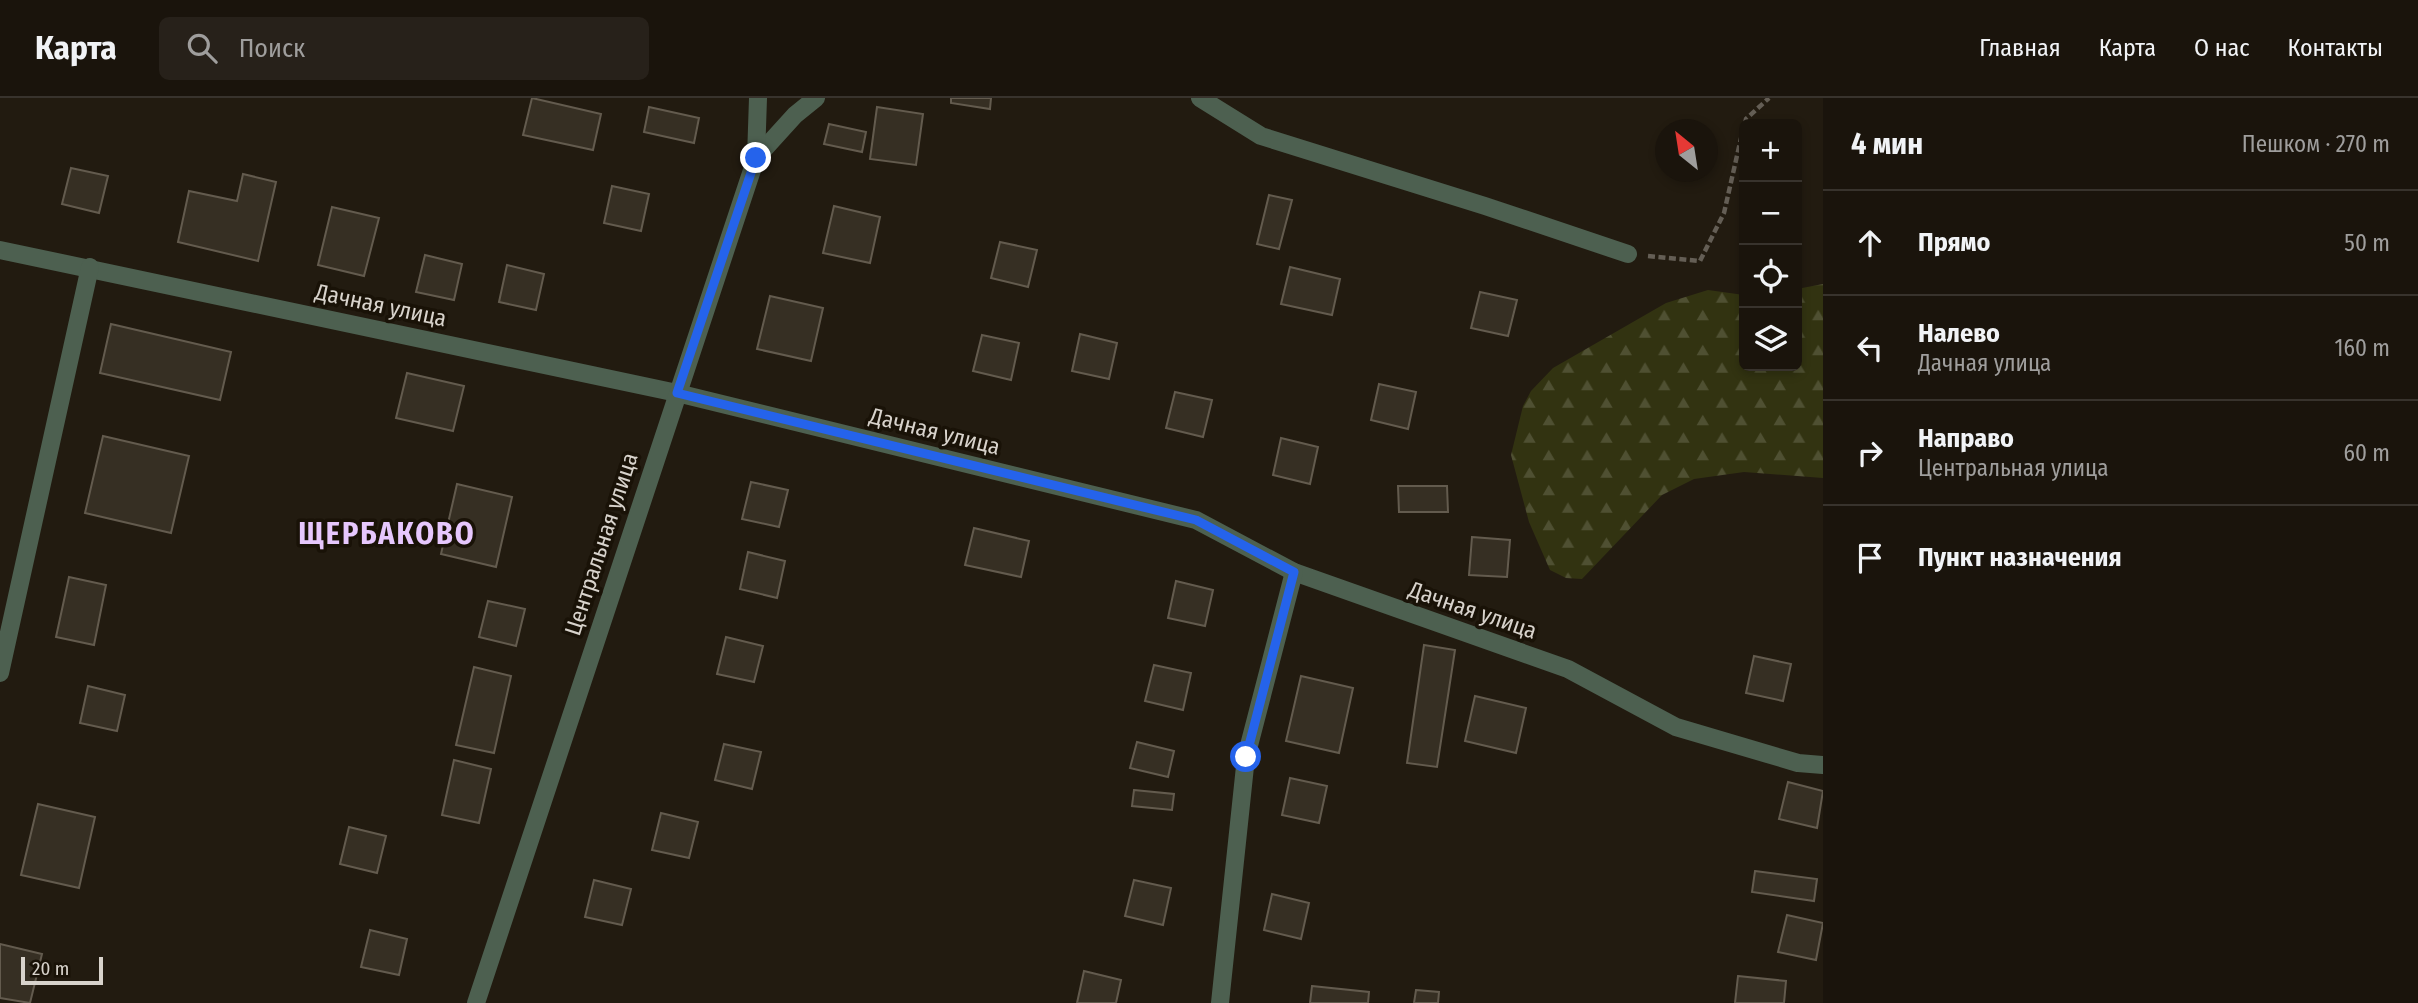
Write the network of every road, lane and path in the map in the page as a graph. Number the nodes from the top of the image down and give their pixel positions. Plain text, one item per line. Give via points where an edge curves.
1 (758, 98) edge
2 (816, 98) edge
3 (1200, 98) edge
4 (1769, 98) edge
5 (1746, 119) edge
6 (1739, 147) edge
7 (756, 158) junction
8 (0, 250) edge
9 (1628, 254) joint
10 (90, 267) junction
11 (677, 393) junction
12 (1294, 572) junction
13 (0, 673) edge
14 (1823, 765) edge
15 (476, 1003) edge
16 (1220, 1003) edge

1 - 7 street, Центральная улица
2 - 7 street
3 - 9 street via 1261,136
4 - 5 path
6 - 9 path via 1724,213 1700,261
7 - 11 street, Центральная улица
8 - 10 street, Дачная улица
10 - 11 street, Дачная улица
10 - 13 street
11 - 12 street, Дачная улица via 1196,520
11 - 15 street, Центральная улица
12 - 14 street, Дачная улица via 1568,669 1676,727 1798,763
12 - 16 street via 1246,757

